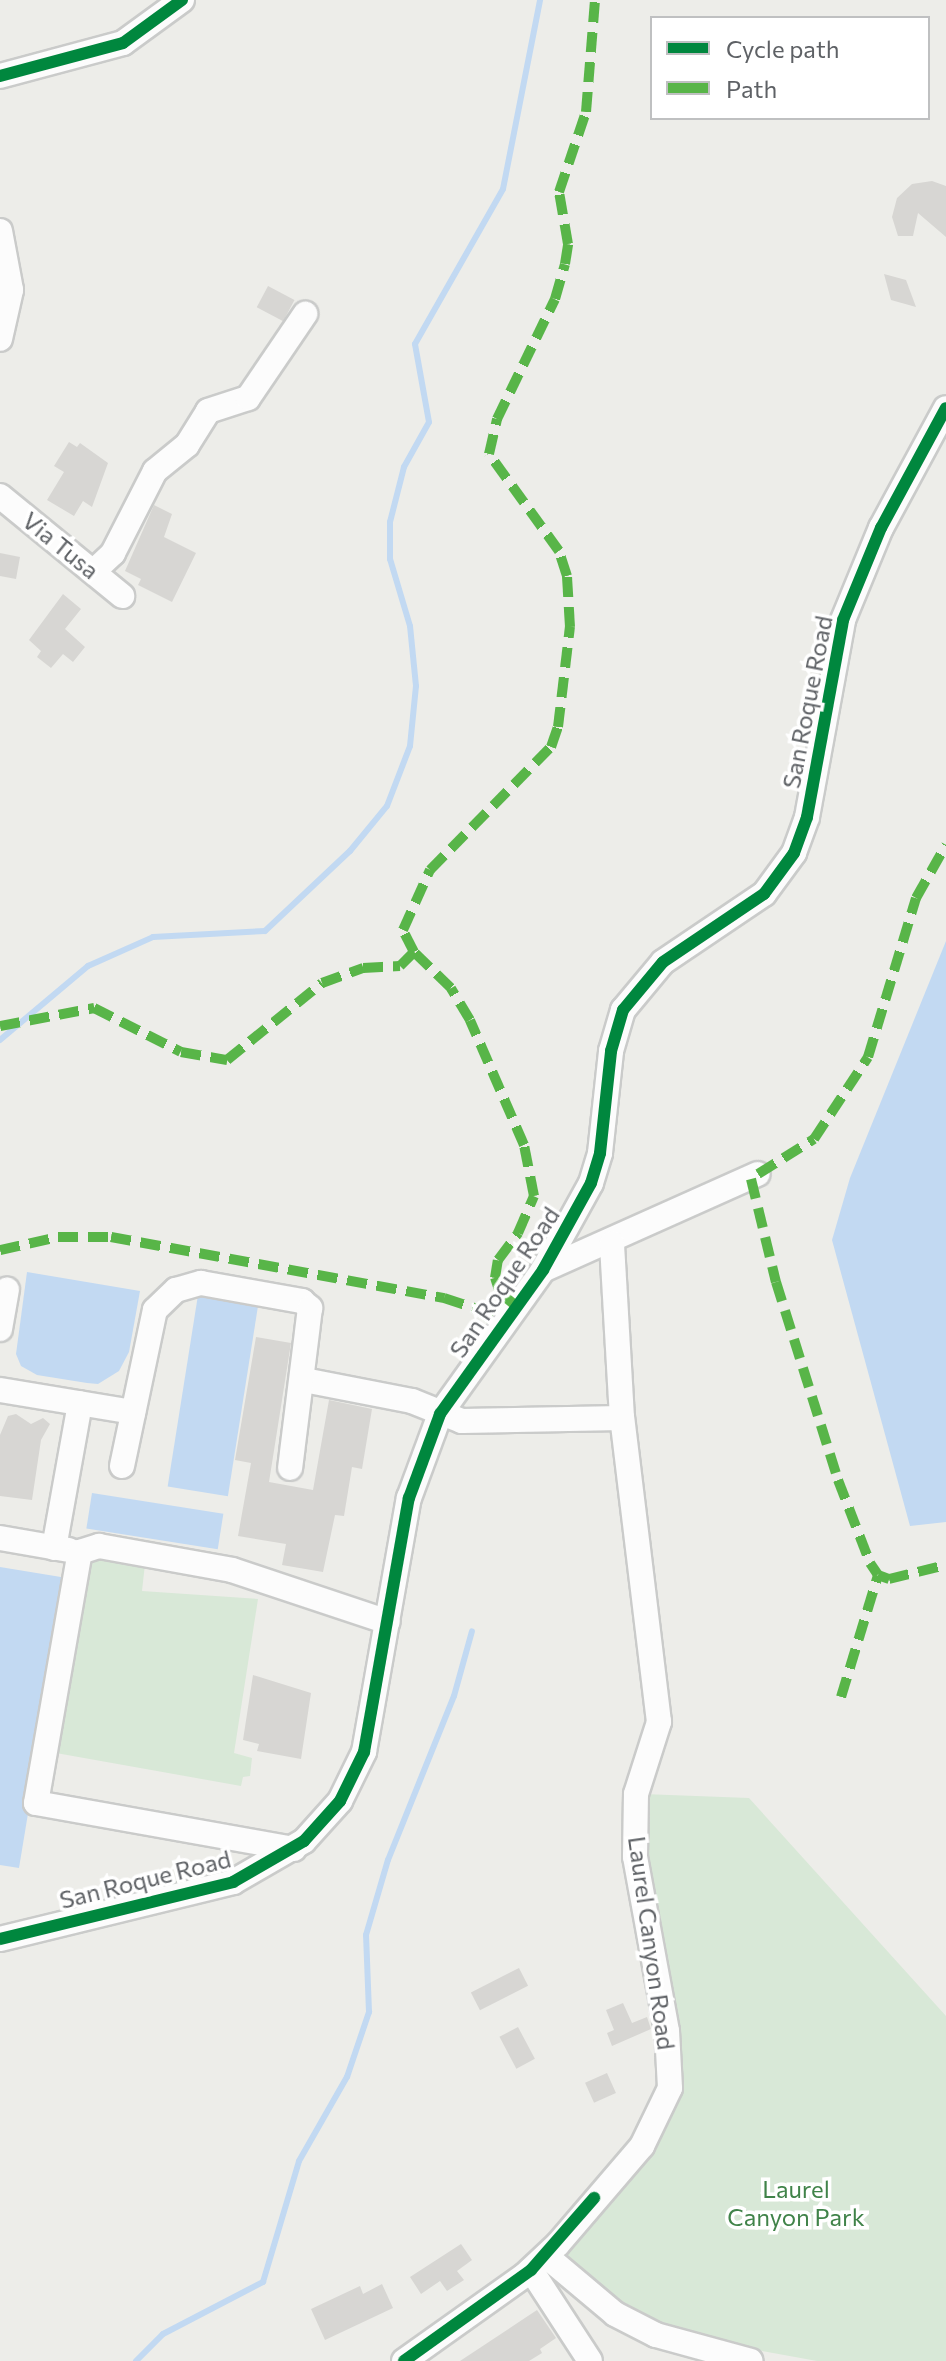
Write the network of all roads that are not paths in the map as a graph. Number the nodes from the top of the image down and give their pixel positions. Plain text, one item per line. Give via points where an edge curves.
1 (182, 0) edge
2 (0, 76) edge
3 (0, 231) edge
4 (305, 314) dead end
5 (0, 339) edge
6 (946, 408) edge
7 (0, 496) edge
8 (94, 571) junction
9 (122, 596) dead end
10 (758, 1174) dead end
11 (612, 1243) junction
12 (543, 1270) junction
13 (7, 1290) dead end
14 (0, 1329) edge
15 (304, 1380) junction
16 (0, 1390) edge
17 (80, 1403) junction
18 (133, 1412) junction
19 (440, 1414) junction
20 (622, 1418) junction
21 (122, 1466) dead end
22 (290, 1468) dead end
23 (0, 1538) edge
24 (54, 1548) junction
25 (80, 1552) junction
26 (388, 1622) junction
27 (294, 1849) junction
28 (0, 1939) edge
29 (538, 2263) junction
30 (404, 2361) edge
31 (590, 2361) edge
32 (751, 2361) edge

1 - 2 street via 123,43
3 - 5 street via 11,290
4 - 8 street via 248,398 208,411 187,445 155,471 113,553
6 - 12 street, San Roque Road via 881,528 843,620 807,817 794,853 764,894 663,962 623,1010 611,1051 600,1153 591,1183
7 - 8 street, Via Tusa
8 - 9 street, Via Tusa
10 - 11 street
11 - 12 street
11 - 20 street, Laurel Canyon Road
12 - 19 street, San Roque Road
13 - 14 street
15 - 18 street via 307,1303 201,1283 187,1285 155,1310
15 - 19 street via 412,1401
15 - 22 street
16 - 17 street
17 - 18 street
17 - 24 street
18 - 21 street
19 - 20 street via 462,1421
19 - 26 street, San Roque Road via 409,1498
20 - 29 street, Laurel Canyon Road via 659,1722 636,1794 635,1857 667,2031 670,2088 642,2146
23 - 24 street
24 - 25 street
25 - 26 street via 99,1546 232,1570
25 - 27 street via 36,1803
26 - 27 street, San Roque Road via 360,1762 340,1801
27 - 28 street, San Roque Road via 258,1872 193,1895
29 - 30 street, Laurel Canyon Road
29 - 31 street
29 - 32 street via 656,2335

